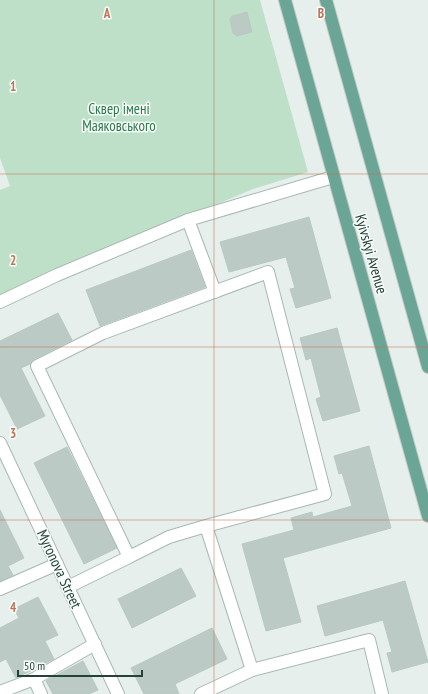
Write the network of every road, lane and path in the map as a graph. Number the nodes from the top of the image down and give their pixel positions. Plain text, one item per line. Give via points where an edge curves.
1 (285, 0) edge
2 (326, 0) edge
3 (333, 177) junction
4 (188, 220) junction
5 (216, 292) junction
6 (0, 302) edge
7 (428, 368) edge
8 (0, 443) edge
9 (428, 516) edge
10 (206, 526) junction
11 (129, 557) junction
12 (57, 564) junction
13 (68, 588) junction
14 (0, 589) edge
15 (96, 644) junction
16 (252, 670) junction
17 (34, 679) junction
18 (0, 692) edge
19 (41, 694) edge
20 (118, 694) edge
21 (201, 694) edge
22 (382, 694) edge

1 - 3 main road, Kyivskyi Avenue
2 - 7 main road, Kyivskyi Avenue
3 - 4 street
3 - 9 main road, Kyivskyi Avenue
4 - 5 street
4 - 6 street
5 - 10 street via 268,272 325,494
5 - 11 street via 102,333 37,366
8 - 12 street, Myronova Street
10 - 11 street via 169,537
10 - 16 street
11 - 13 street
12 - 13 street, Myronova Street
12 - 14 street
13 - 15 street, Myronova Street
15 - 17 street
15 - 20 street, Myronova Street
16 - 21 street
16 - 22 street via 369,640
17 - 18 street
17 - 19 street

